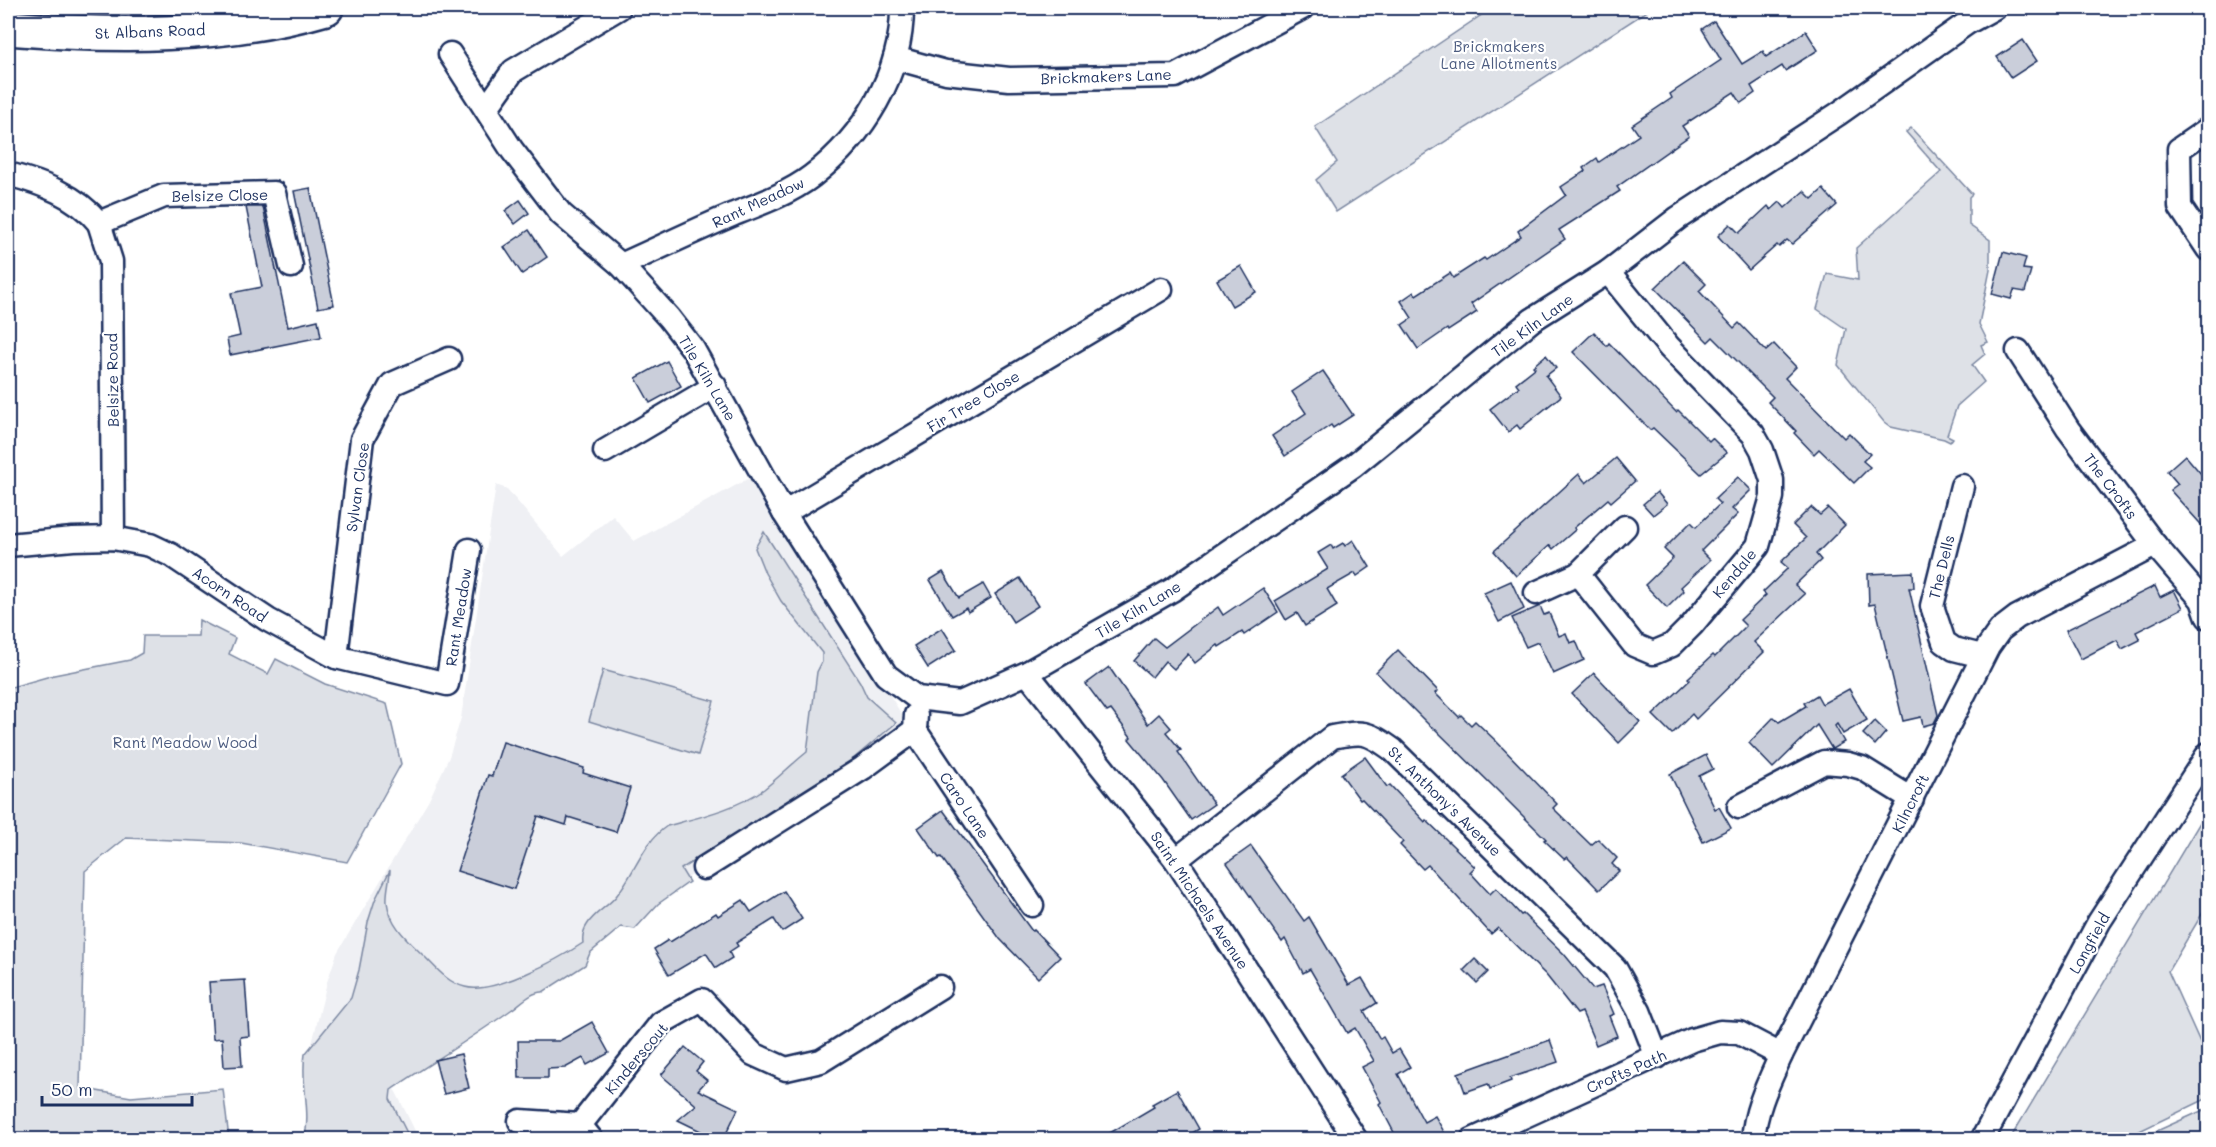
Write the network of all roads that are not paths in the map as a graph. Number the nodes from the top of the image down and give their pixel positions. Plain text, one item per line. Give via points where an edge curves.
1 (326, 8) edge
2 (903, 8) edge
3 (1302, 8) edge
4 (1994, 8) edge
5 (607, 11) edge
6 (8, 28) edge
7 (450, 54) dead end
8 (895, 58) junction
9 (486, 109) junction
10 (2208, 129) edge
11 (8, 174) edge
12 (99, 223) junction
13 (2208, 249) edge
14 (621, 265) junction
15 (291, 266) dead end
16 (1608, 272) junction
17 (1161, 289) dead end
18 (2018, 351) dead end
19 (449, 359) dead end
20 (715, 386) junction
21 (605, 451) dead end
22 (1962, 486) dead end
23 (784, 513) junction
24 (1625, 527) dead end
25 (113, 538) junction
26 (8, 545) edge
27 (2155, 545) junction
28 (469, 550) dead end
29 (1578, 573) junction
30 (1536, 593) dead end
31 (2208, 617) edge
32 (1982, 656) junction
33 (336, 657) junction
34 (1027, 673) junction
35 (447, 684) joint
36 (918, 698) junction
37 (915, 730) junction
38 (2208, 754) edge
39 (1912, 799) junction
40 (1739, 807) dead end
41 (1176, 860) junction
42 (704, 868) dead end
43 (1032, 906) dead end
44 (940, 987) dead end
45 (1781, 1055) junction
46 (1657, 1057) junction
47 (520, 1121) dead end
48 (586, 1132) edge
49 (1356, 1140) edge
50 (1472, 1140) edge
51 (1753, 1140) edge
52 (1982, 1140) edge

1 - 6 main road, St Albans Road via 243,26 183,32 62,33
2 - 8 street, Rant Meadow
3 - 8 street, Brickmakers Lane via 1174,76 1009,79 946,72
4 - 16 street, Tile Kiln Lane via 1678,219
5 - 9 street via 513,71
7 - 9 street, Tile Kiln Lane
8 - 14 street, Rant Meadow via 870,116 840,153 810,177 759,205
9 - 14 street, Tile Kiln Lane via 561,214
10 - 13 street via 2179,149 2180,207
11 - 12 street via 50,187 90,212
12 - 15 street, Belsize Close via 164,196 274,193
12 - 25 street, Belsize Road via 111,261
14 - 20 street, Tile Kiln Lane via 669,318
16 - 29 street, Kendale via 1669,347 1753,434 1770,473 1772,497 1758,546 1692,625 1672,645 1653,653 1634,645
16 - 34 street, Tile Kiln Lane via 1532,320 1353,466 1172,590
17 - 23 street, Fir Tree Close
18 - 27 street, The Crofts via 2068,429
19 - 33 street, Sylvan Close via 392,384 362,439
20 - 21 street
20 - 23 street, Tile Kiln Lane
22 - 32 street, The Dells via 1932,606 1944,642 1954,649
23 - 36 street, Tile Kiln Lane via 886,675
24 - 29 street
25 - 26 street, Acorn Road
25 - 33 street, Acorn Road via 150,545 171,555 268,620
27 - 31 street, The Crofts via 2202,600
27 - 32 street, Kilncroft via 2017,617 2000,630
28 - 35 street, Rant Meadow
29 - 30 street
32 - 39 street, Kilncroft
33 - 35 street, Acorn Road
34 - 36 street, Tile Kiln Lane via 960,704
34 - 41 street, Saint Michaels Avenue
36 - 37 street
37 - 42 street via 863,768
37 - 43 street, Caro Lane
38 - 52 street, Longfield via 2099,922
39 - 40 street via 1862,768 1824,762
39 - 45 street, Kilncroft
41 - 46 street, St. Anthony's Avenue via 1332,737 1356,732 1373,735 1393,750 1615,968 1639,1011
41 - 49 street, Saint Michaels Avenue
44 - 48 street, Kinderscout via 821,1061 786,1069 753,1054 702,1000 661,1023
45 - 46 street, Crofts Path via 1739,1033 1720,1032
45 - 51 street, Kilncroft via 1754,1123
46 - 50 street, Crofts Path
47 - 48 street, Kinderscout

